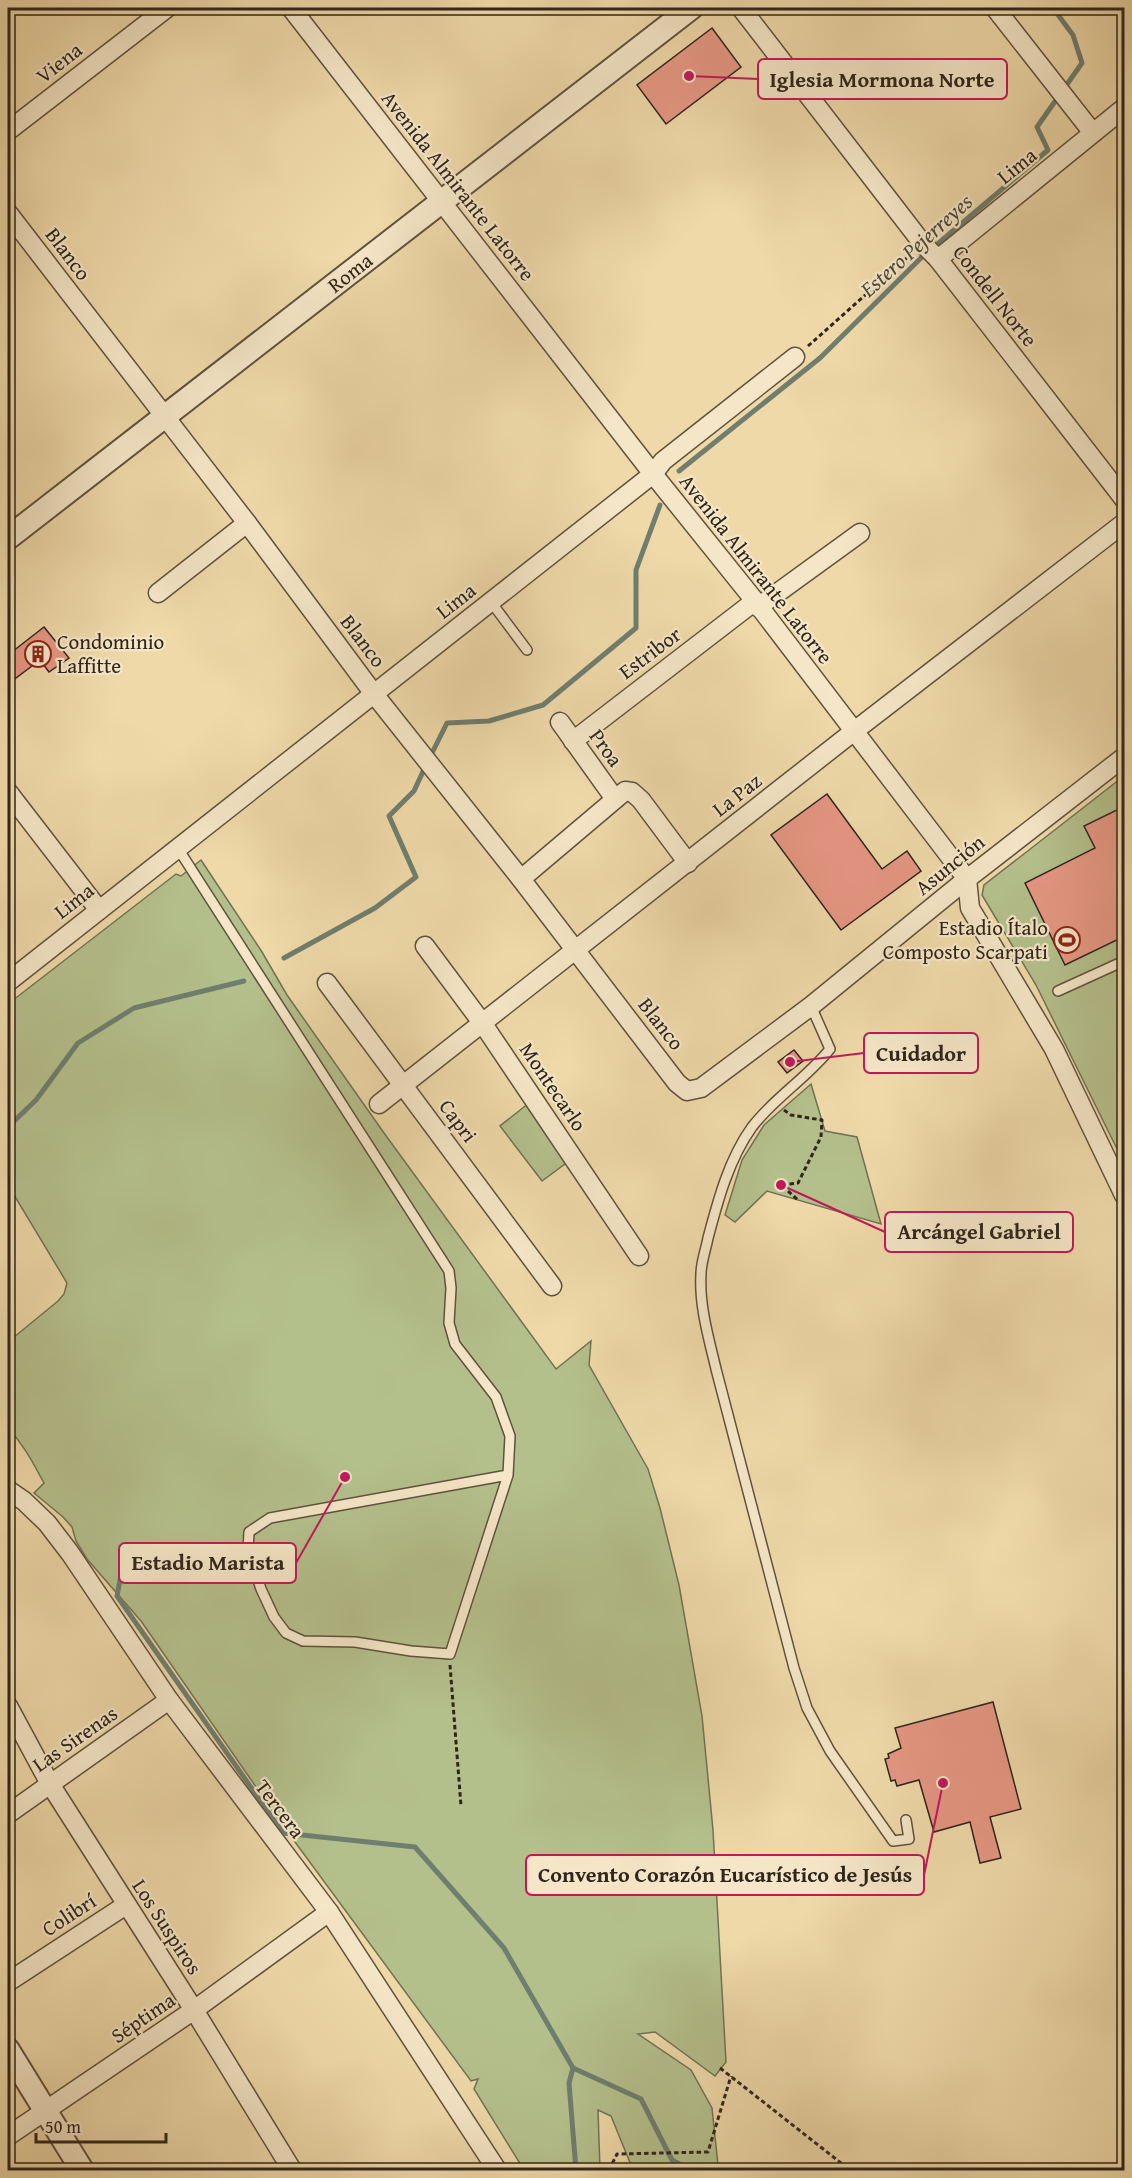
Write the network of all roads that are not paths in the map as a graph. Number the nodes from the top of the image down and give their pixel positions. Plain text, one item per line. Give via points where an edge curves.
1 (167, 8) edge
2 (291, 8) edge
3 (692, 8) edge
4 (741, 8) edge
5 (995, 8) edge
6 (1125, 108) edge
7 (8, 131) edge
8 (1093, 133) junction
9 (442, 202) junction
10 (8, 213) edge
11 (932, 253) junction
12 (795, 357) road end
13 (165, 418) junction
14 (653, 474) junction
15 (1125, 498) edge
16 (247, 523) junction
17 (1125, 523) edge
18 (860, 533) dead end
19 (8, 538) edge
20 (158, 593) dead end
21 (491, 602) junction
22 (756, 604) junction
23 (527, 650) dead end
24 (374, 694) junction
25 (560, 722) dead end
26 (853, 732) junction
27 (573, 741) junction
28 (1125, 757) edge
29 (8, 792) edge
30 (615, 799) junction
31 (177, 846) junction
32 (687, 863) junction
33 (521, 879) junction
34 (967, 879) junction
35 (99, 910) junction
36 (425, 946) dead end
37 (574, 950) junction
38 (1125, 961) edge
39 (8, 981) edge
40 (327, 983) dead end
41 (1058, 992) dead end
42 (811, 1006) junction
43 (483, 1024) junction
44 (403, 1085) junction
45 (687, 1091) joint
46 (379, 1104) dead end
47 (1125, 1195) edge
48 (639, 1256) dead end
49 (552, 1286) dead end
50 (508, 1474) junction
51 (8, 1490) edge
52 (169, 1700) junction
53 (8, 1706) edge
54 (50, 1784) junction
55 (8, 1814) edge
56 (906, 1820) dead end
57 (126, 1905) junction
58 (329, 1911) junction
59 (8, 1982) edge
60 (194, 2010) junction
61 (8, 2050) edge
62 (45, 2110) junction
63 (8, 2136) edge
64 (82, 2170) edge
65 (292, 2170) edge
66 (497, 2170) edge

1 - 7 street, Viena
2 - 9 street, Avenida Almirante Latorre
3 - 9 street, Roma
4 - 11 street, Condell Norte
5 - 8 street
6 - 8 street, Lima
8 - 11 street, Lima
9 - 13 street, Roma
9 - 14 street, Avenida Almirante Latorre
10 - 13 street, Blanco
11 - 15 street, Condell Norte
12 - 14 street, Lima via 663,461
13 - 16 street, Blanco
13 - 19 street, Roma
14 - 21 street, Lima
14 - 22 street, Avenida Almirante Latorre
16 - 20 street
16 - 24 street, Blanco
17 - 26 street, La Paz
18 - 22 street, Estribor
21 - 23 lane
21 - 24 street, Lima
22 - 26 street, Avenida Almirante Latorre
22 - 27 street, Estribor
24 - 31 street, Lima
24 - 33 street, Blanco
25 - 27 street, Proa
26 - 32 street, La Paz
26 - 34 street, Avenida Almirante Latorre
27 - 30 street, Proa
28 - 34 street, Asunción
29 - 35 street
30 - 32 street, Proa via 626,791 632,792
30 - 33 street
31 - 35 street, Lima
31 - 50 lane via 450,1271 448,1323 455,1344 496,1397 510,1436
32 - 37 street, La Paz
33 - 37 street, Blanco
34 - 42 street, Asunción
34 - 47 street via 970,908 1054,1049
35 - 39 street, Lima
36 - 43 street, Montecarlo
37 - 43 street, La Paz
37 - 45 street, Blanco
38 - 41 lane
40 - 44 street, Capri
42 - 45 street, Asunción via 701,1088
42 - 56 lane via 830,1049 752,1127 735,1158 717,1202 701,1274 706,1329 807,1708 830,1751 893,1841 909,1839
43 - 44 street, La Paz
43 - 48 street, Montecarlo
44 - 46 street, La Paz
44 - 49 street, Capri
50 - 50 lane via 270,1518 249,1532 248,1550 274,1617 286,1633 303,1641 355,1642 450,1654
51 - 52 street, Tercera via 47,1523
52 - 54 street, Las Sirenas
52 - 58 street, Tercera
53 - 54 street, Los Suspiros
54 - 55 street, Las Sirenas
54 - 57 street, Los Suspiros
57 - 59 street, Colibrí
57 - 60 street, Los Suspiros
58 - 60 street, Séptima
58 - 66 street, Tercera
60 - 62 street, Séptima
60 - 65 street, Los Suspiros
61 - 62 street
62 - 63 street, Séptima
62 - 64 street

